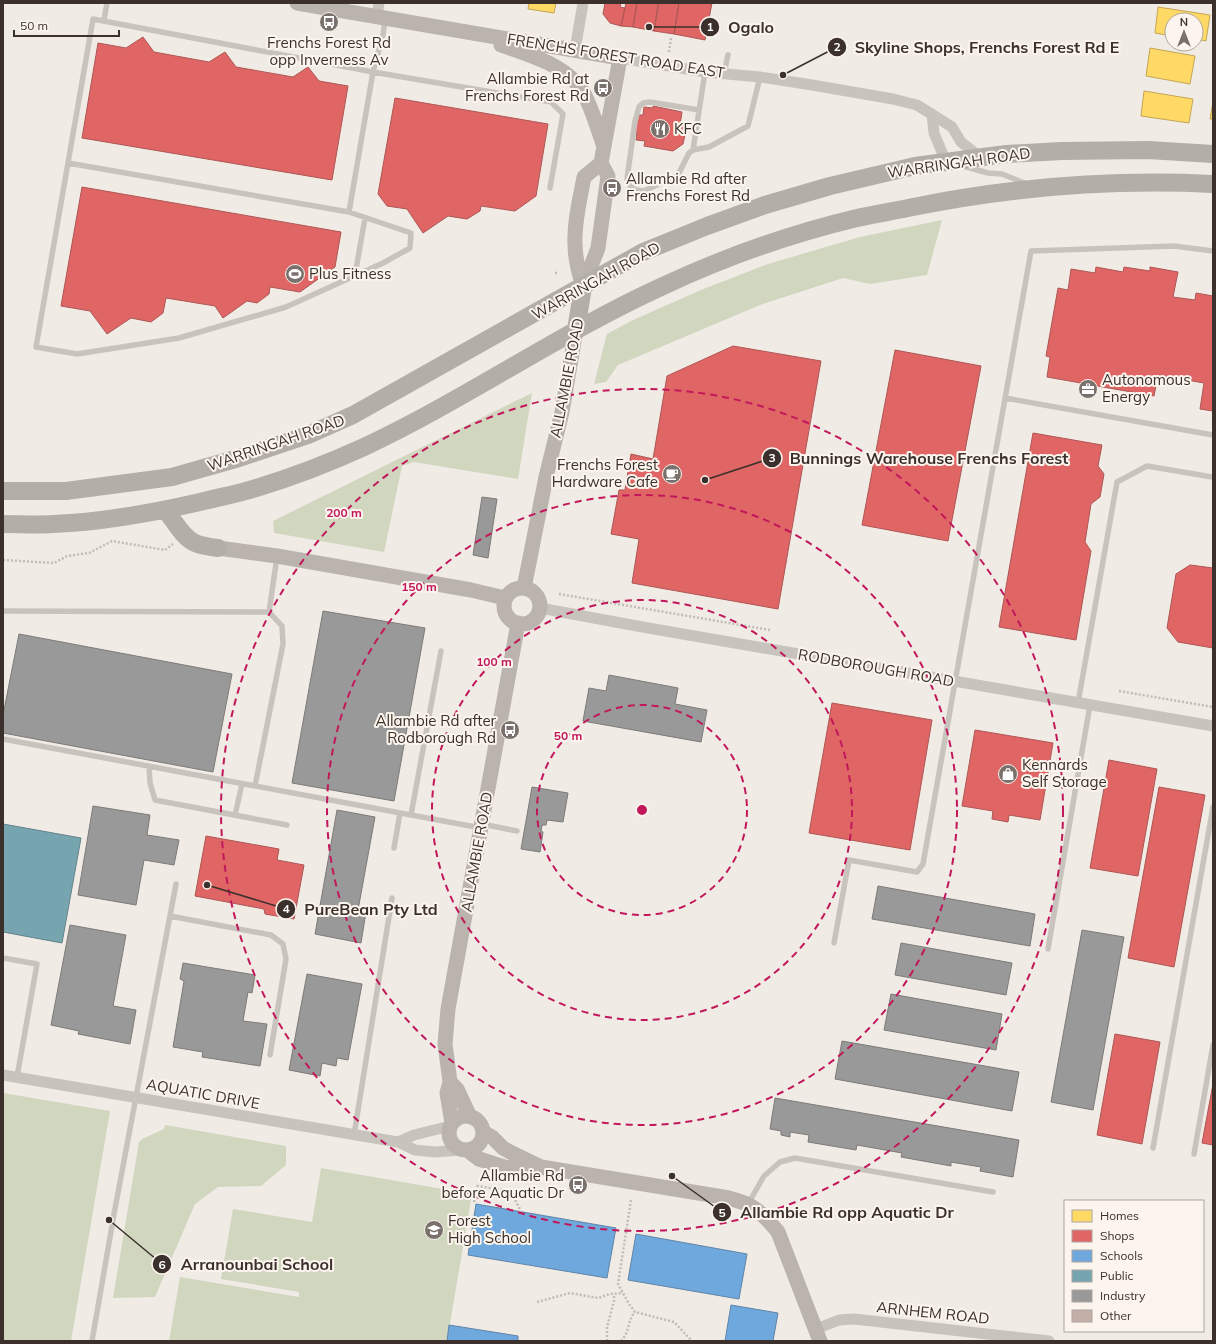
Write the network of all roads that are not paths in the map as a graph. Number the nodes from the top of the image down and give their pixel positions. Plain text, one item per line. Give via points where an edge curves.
1 (107, 3) edge
2 (297, 3) edge
3 (583, 3) edge
4 (380, 13) edge
5 (104, 20) junction
6 (465, 32) junction
7 (575, 50) junction
8 (728, 55) dead end
9 (620, 58) junction
10 (373, 72) junction
11 (705, 72) junction
12 (724, 74) junction
13 (760, 77) junction
14 (699, 110) junction
15 (932, 114) junction
16 (604, 145) junction
17 (691, 151) junction
18 (1213, 154) edge
19 (980, 157) junction
20 (946, 162) junction
21 (68, 163) junction
22 (601, 163) junction
23 (1213, 184) edge
24 (550, 188) dead end
25 (1037, 188) junction
26 (349, 212) junction
27 (365, 218) junction
28 (1213, 250) edge
29 (356, 275) junction
30 (583, 287) junction
31 (576, 330) junction
32 (1005, 398) junction
33 (1213, 435) edge
34 (1212, 477) edge
35 (3, 491) edge
36 (165, 510) junction
37 (3, 524) edge
38 (218, 548) joint
39 (277, 556) junction
40 (524, 588) junction
41 (505, 598) junction
42 (540, 608) junction
43 (3, 611) edge
44 (269, 612) junction
45 (518, 624) junction
46 (441, 651) dead end
47 (956, 682) junction
48 (1078, 703) junction
49 (1090, 705) junction
50 (1213, 726) edge
51 (3, 740) edge
52 (149, 766) junction
53 (242, 784) junction
54 (256, 786) junction
55 (1213, 807) edge
56 (400, 813) junction
57 (235, 815) junction
58 (411, 815) junction
59 (287, 825) dead end
60 (482, 826) junction
61 (517, 831) dead end
62 (394, 848) dead end
63 (176, 884) dead end
64 (392, 898) dead end
65 (170, 916) junction
66 (834, 943) dead end
67 (1048, 949) dead end
68 (3, 958) edge
69 (1213, 1045) edge
70 (270, 1055) dead end
71 (3, 1075) edge
72 (17, 1077) junction
73 (450, 1082) junction
74 (136, 1098) junction
75 (470, 1117) junction
76 (451, 1125) junction
77 (483, 1132) junction
78 (354, 1135) junction
79 (398, 1142) junction
80 (1153, 1148) dead end
81 (464, 1150) junction
82 (1194, 1154) dead end
83 (541, 1166) junction
84 (993, 1192) dead end
85 (748, 1204) junction
86 (818, 1335) edge
87 (92, 1341) edge
88 (1049, 1341) edge

1 - 5 lane
2 - 4 main road, FRENCHS FOREST ROAD EAST
3 - 7 street
4 - 6 main road, FRENCHS FOREST ROAD EAST
4 - 10 lane via 383,35
5 - 10 lane
5 - 21 lane via 93,19
6 - 7 main road, FRENCHS FOREST ROAD EAST
6 - 16 main road via 543,61 571,77 589,104
7 - 9 main road, FRENCHS FOREST ROAD EAST
8 - 12 lane
9 - 11 street, FRENCHS FOREST ROAD EAST
9 - 16 main road, ALLAMBIE ROAD
10 - 24 lane via 552,102 563,114
10 - 26 lane
11 - 12 street, FRENCHS FOREST ROAD EAST
11 - 14 lane
12 - 13 street, FRENCHS FOREST ROAD EAST
13 - 15 street, FRENCHS FOREST ROAD EAST via 893,99 917,105
13 - 17 lane via 748,126 710,147
14 - 17 lane
14 - 17 lane via 650,102 639,107 627,170 630,186 636,190 644,190 678,175
15 - 19 street, FRENCHS FOREST ROAD EAST via 952,127 961,142
15 - 20 street via 934,133
16 - 22 main road, ALLAMBIE ROAD
18 - 19 highway, WARRINGAH ROAD via 1148,150 1062,151
19 - 20 highway, WARRINGAH ROAD
20 - 25 lane via 1002,174
20 - 30 highway, WARRINGAH ROAD via 916,166 830,186 765,205 643,252
21 - 26 lane
21 - 29 lane via 36,347 77,354 179,338 286,307
22 - 30 main road, ALLAMBIE ROAD via 608,176 598,248
22 - 30 main road, ALLAMBIE ROAD via 584,176 578,208 575,244
23 - 25 highway via 1147,182
25 - 31 highway via 948,200 857,218 802,233 732,256 666,284
26 - 27 lane
27 - 29 lane
27 - 29 lane via 411,233 410,248
28 - 32 lane via 1174,246 1031,251
30 - 31 highway, ALLAMBIE ROAD
30 - 35 highway, WARRINGAH ROAD via 353,415 301,437 172,477 66,491
31 - 36 highway via 437,410 364,447 256,488
31 - 40 main road, ALLAMBIE ROAD via 562,412
32 - 33 lane
32 - 47 lane
34 - 48 lane via 1146,466 1117,482
36 - 37 highway via 113,519 55,524
36 - 38 highway via 187,538 200,545
38 - 39 main road
39 - 41 main road
39 - 44 lane
40 - 41 main road via 513,590
40 - 42 main road via 535,592
41 - 45 main road via 506,614
42 - 45 main road via 530,622
42 - 47 street, RODBOROUGH ROAD
43 - 44 lane
44 - 54 lane via 282,626 283,644
45 - 60 main road, ALLAMBIE ROAD
46 - 58 lane
47 - 48 street, RODBOROUGH ROAD
47 - 66 lane via 923,864 917,872 849,860
48 - 49 street, RODBOROUGH ROAD
49 - 50 street, RODBOROUGH ROAD
49 - 67 lane
51 - 52 lane
52 - 53 lane
52 - 57 lane via 155,800
53 - 54 lane
53 - 57 lane
54 - 56 lane
55 - 80 lane
56 - 58 lane
56 - 62 lane
57 - 59 lane
58 - 60 lane
60 - 61 lane
60 - 73 main road, ALLAMBIE ROAD via 448,1009 445,1044
63 - 65 lane
64 - 78 lane
65 - 70 lane via 271,935 283,944 286,959
65 - 74 lane
68 - 72 lane via 37,964
69 - 82 lane
71 - 72 street, AQUATIC DRIVE
72 - 74 street, AQUATIC DRIVE
73 - 75 main road, ALLAMBIE ROAD via 457,1089
73 - 76 main road, ALLAMBIE ROAD via 447,1093
74 - 78 street, AQUATIC DRIVE
74 - 87 lane
75 - 76 main road via 460,1117
75 - 77 main road via 479,1122
76 - 79 street
76 - 81 main road via 450,1139 457,1148
77 - 81 main road via 480,1142 472,1149
77 - 83 main road via 503,1148
78 - 79 street, AQUATIC DRIVE
79 - 81 street, AQUATIC DRIVE via 416,1150
81 - 83 main road via 479,1159 504,1167 522,1170
83 - 85 main road via 729,1198
84 - 85 lane via 795,1158 780,1162 764,1176
85 - 86 main road via 778,1232
86 - 88 street, ARNHEM ROAD via 839,1320 854,1319

